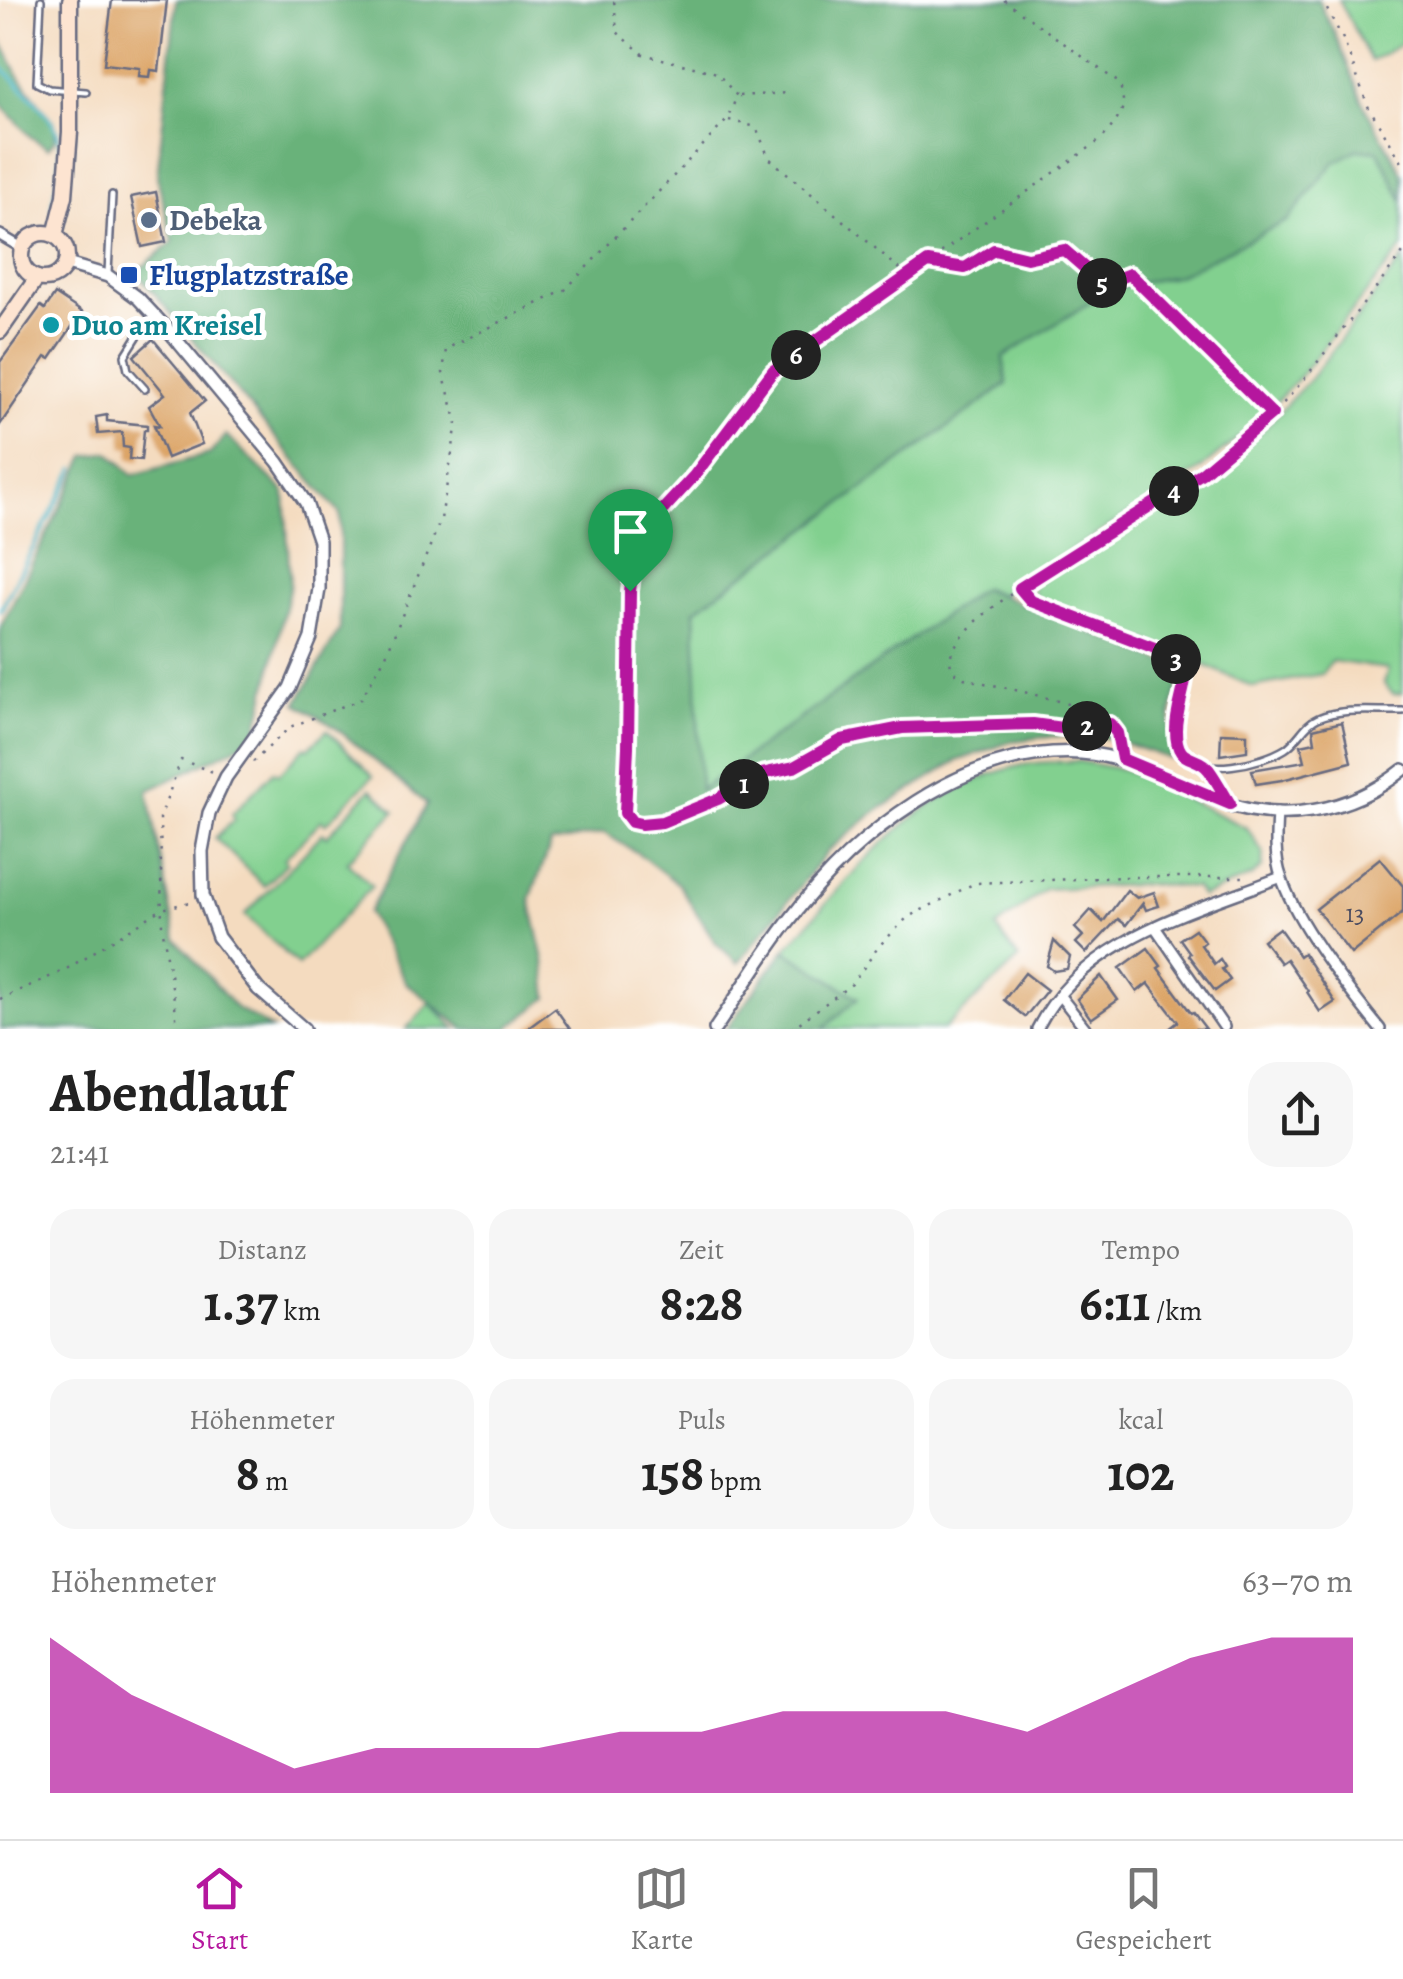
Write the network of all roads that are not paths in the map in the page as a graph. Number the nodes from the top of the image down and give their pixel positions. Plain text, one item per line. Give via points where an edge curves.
1 (41, 0) edge
2 (70, 0) edge
3 (78, 91) junction
4 (112, 195) dead end
5 (0, 235) edge
6 (55, 235) junction
7 (22, 248) junction
8 (67, 264) junction
9 (108, 276) junction
10 (37, 278) junction
11 (154, 315) junction
12 (0, 331) edge
13 (145, 389) dead end
14 (1403, 710) edge
15 (1177, 716) road end
16 (1403, 770) edge
17 (1277, 812) junction
18 (1281, 877) junction
19 (1155, 928) junction
20 (1060, 996) junction
21 (1224, 1027) edge
22 (304, 1029) edge
23 (714, 1029) edge
24 (1037, 1029) edge
25 (1086, 1029) edge
26 (1380, 1029) edge

1 - 3 lane via 37,83
2 - 3 main road
3 - 6 main road
4 - 9 lane
5 - 7 street
6 - 7 main road via 33,235
6 - 8 main road via 66,245
7 - 10 main road via 22,264
8 - 9 street
8 - 10 main road via 56,276
9 - 11 street
10 - 12 main road
11 - 13 lane via 125,356
11 - 22 street via 278,462 306,503 319,541 311,638 290,688 226,777 208,813 202,851 204,898 218,937 258,989
14 - 15 lane via 1319,717 1275,754 1228,767 1188,759 1177,744
16 - 17 street via 1350,802
17 - 18 street
17 - 23 street via 1220,802 1122,759 1079,753 1021,757 976,770 874,831 830,873 788,921
18 - 19 street
18 - 26 street via 1302,920
19 - 20 street via 1097,958
19 - 21 street
20 - 24 street
20 - 25 street

